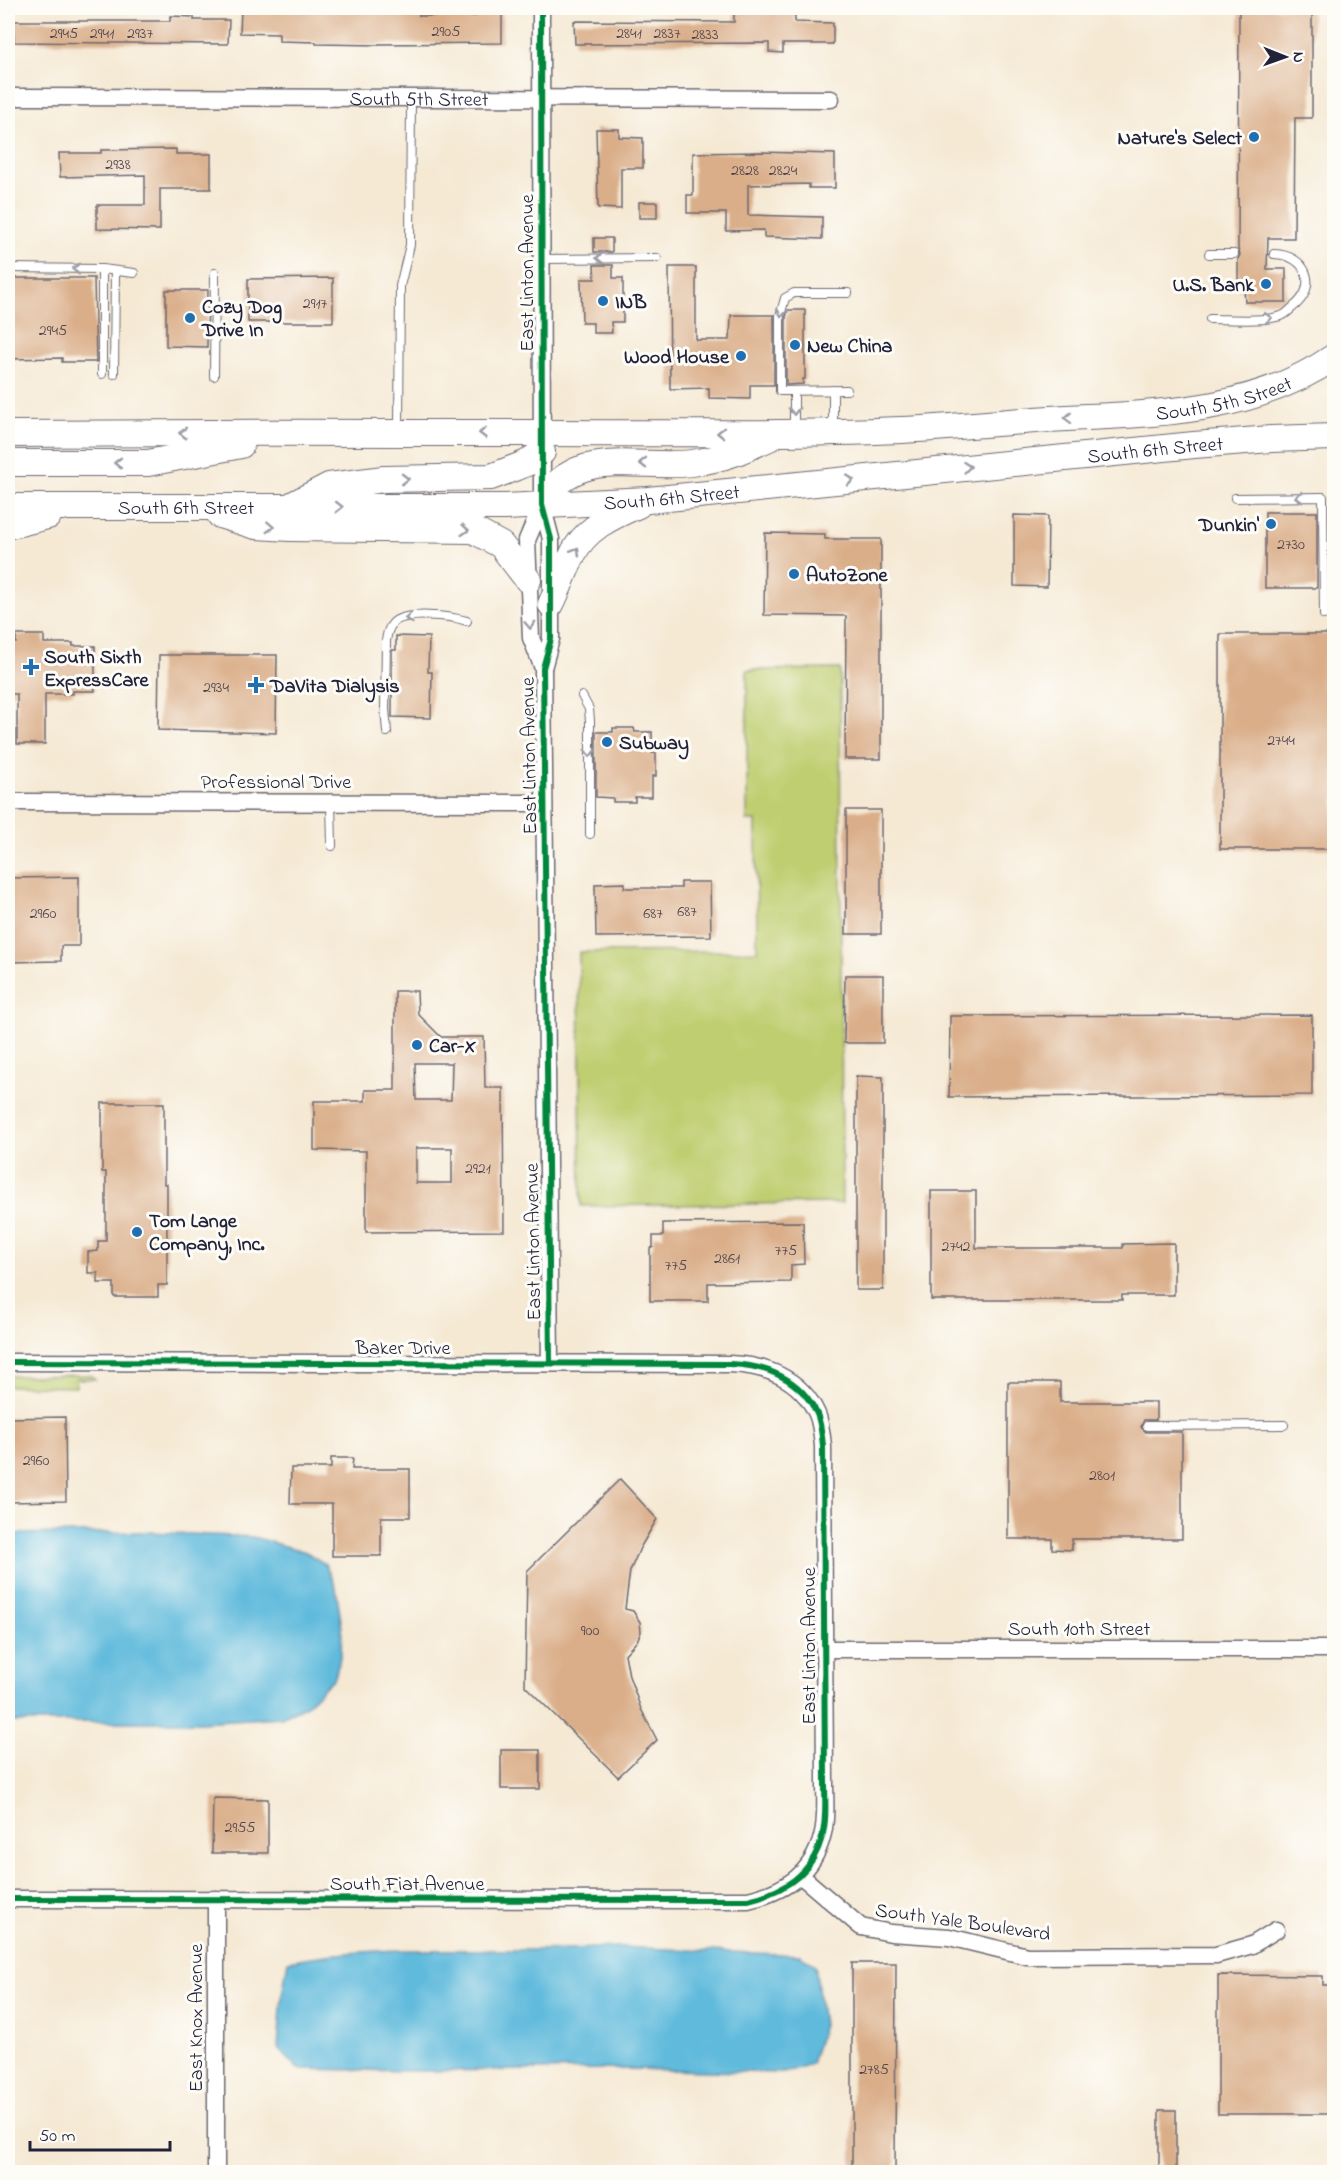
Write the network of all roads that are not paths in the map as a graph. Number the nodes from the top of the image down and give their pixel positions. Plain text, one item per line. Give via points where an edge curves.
1 (541, 8) edge
2 (8, 97) edge
3 (411, 97) junction
4 (831, 99) dead end
5 (541, 100) junction
6 (1209, 254) dead end
7 (1234, 254) dead end
8 (1274, 254) dead end
9 (657, 258) dead end
10 (542, 259) junction
11 (8, 268) edge
12 (102, 269) junction
13 (115, 271) junction
14 (134, 273) dead end
15 (215, 273) dead end
16 (848, 293) dead end
17 (1210, 319) dead end
18 (1335, 357) edge
19 (102, 374) dead end
20 (114, 374) dead end
21 (214, 376) dead end
22 (794, 390) junction
23 (833, 390) junction
24 (847, 390) dead end
25 (1105, 417) joint
26 (833, 432) junction
27 (300, 433) junction
28 (787, 433) junction
29 (8, 434) edge
30 (399, 434) junction
31 (1335, 437) edge
32 (542, 443) junction
33 (8, 463) edge
34 (1235, 498) dead end
35 (648, 500) junction
36 (542, 505) junction
37 (84, 506) junction
38 (8, 507) edge
39 (194, 507) junction
40 (290, 507) junction
41 (8, 526) edge
42 (528, 580) junction
43 (551, 604) junction
44 (1324, 615) dead end
45 (467, 621) dead end
46 (543, 668) junction
47 (582, 696) dead end
48 (387, 732) dead end
49 (8, 802) edge
50 (331, 802) junction
51 (544, 803) junction
52 (590, 834) dead end
53 (332, 846) dead end
54 (8, 1362) edge
55 (550, 1363) junction
56 (794, 1384) joint
57 (1284, 1425) dead end
58 (1148, 1426) dead end
59 (1335, 1648) edge
60 (825, 1649) junction
61 (800, 1875) junction
62 (8, 1899) edge
63 (216, 1899) junction
64 (1276, 1929) dead end
65 (216, 2172) edge

1 - 5 street, East Linton Avenue
2 - 3 street, South 5th Street
3 - 5 street, South 5th Street
3 - 30 lane via 410,244 400,286
4 - 5 street, South 5th Street
5 - 10 street, East Linton Avenue
6 - 7 lane
17 -> 8 lane via 1283,316 1297,305 1306,290 1306,272 1298,261
9 -> 10 lane
10 - 32 street, East Linton Avenue
12 -> 11 lane
12 - 13 lane
12 - 19 lane
13 - 14 lane
13 - 20 lane
15 - 21 lane
16 -> 22 lane via 794,293 785,298 780,316 780,391
18 - 25 main road, South 5th Street via 1273,390 1234,402
22 - 23 lane
22 -> 28 lane
23 - 24 lane
23 - 26 lane
25 -> 26 main road, South 6th Street
26 - 28 main road, South 6th Street
27 -> 29 main road, South 6th Street
27 - 30 main road, South 6th Street
27 -> 33 main road via 148,463
28 -> 32 main road, South 6th Street
28 -> 36 main road via 732,455 690,463 584,468 555,486
32 -> 30 main road, South 6th Street
35 -> 31 main road, South 6th Street via 1194,445
32 - 36 street, East Linton Avenue
40 -> 32 main road via 329,486 384,479 491,477 527,463
44 -> 34 lane via 1323,497
35 - 36 main road, South 6th Street
43 -> 35 main road via 582,540 609,518
40 -> 36 main road, South 6th Street
36 - 42 street, East Linton Avenue via 527,540
36 - 43 street, East Linton Avenue via 551,539
37 - 38 main road, South 6th Street
37 - 39 main road, South 6th Street
37 - 41 main road
39 - 40 main road, South 6th Street
39 -> 42 main road via 256,526 473,530 501,545
42 -> 46 street, East Linton Avenue via 531,638
43 - 46 street, East Linton Avenue via 551,639
45 -> 48 lane via 453,617 408,617 392,624 386,641
46 - 51 street, East Linton Avenue
47 -> 52 lane via 590,721
49 - 50 street, Professional Drive
50 - 51 street, Professional Drive
50 - 53 lane
51 - 55 street, East Linton Avenue
54 - 55 street, Baker Drive
55 - 56 street, Baker Drive via 741,1364 770,1370
56 - 60 street, East Linton Avenue via 818,1415 823,1446
57 - 58 lane
59 - 60 street, South 10th Street
60 - 61 street, East Linton Avenue via 824,1822 816,1853
61 - 63 street, South Fiat Avenue via 785,1888 748,1900
61 - 64 street, South Yale Boulevard via 861,1927 949,1937 1027,1956 1216,1955 1252,1945
62 - 63 street, South Fiat Avenue
63 - 65 street, East Knox Avenue

